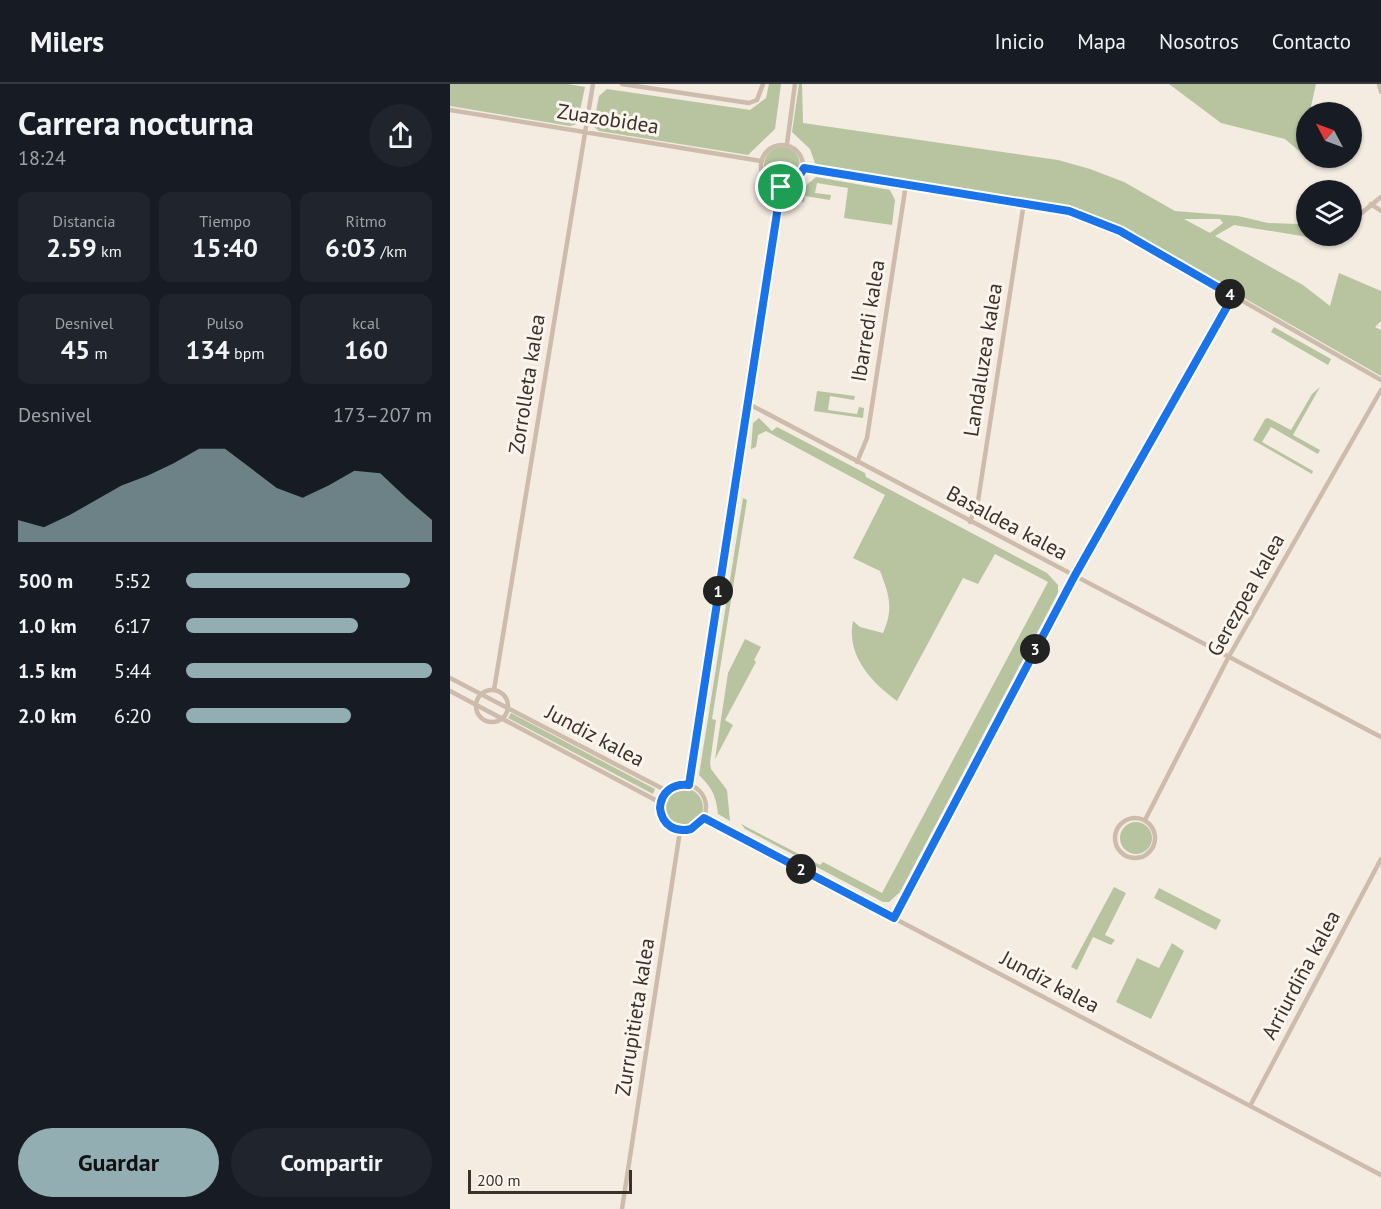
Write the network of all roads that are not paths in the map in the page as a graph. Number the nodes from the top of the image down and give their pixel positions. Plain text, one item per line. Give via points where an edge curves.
1 (593, 84) edge
2 (622, 84) edge
3 (764, 84) edge
4 (795, 84) edge
5 (1379, 84) edge
6 (1381, 92) edge
7 (450, 110) edge
8 (584, 132) junction
9 (787, 144) junction
10 (761, 161) junction
11 (804, 168) junction
12 (906, 184) junction
13 (781, 187) junction
14 (1381, 196) edge
15 (1024, 202) junction
16 (1371, 204) junction
17 (1381, 210) edge
18 (1362, 213) edge
19 (1233, 296) junction
20 (1381, 380) edge
21 (1381, 390) edge
22 (747, 403) junction
23 (857, 462) junction
24 (970, 522) junction
25 (1074, 577) junction
26 (1228, 658) junction
27 (450, 678) edge
28 (494, 690) junction
29 (450, 691) edge
30 (481, 694) junction
31 (476, 704) junction
32 (508, 709) junction
33 (503, 718) junction
34 (1381, 737) edge
35 (689, 785) junction
36 (667, 791) junction
37 (661, 803) junction
38 (704, 818) junction
39 (1145, 820) junction
40 (680, 831) junction
41 (1381, 859) edge
42 (894, 918) junction
43 (1250, 1106) junction
44 (1381, 1175) edge
45 (622, 1209) edge

1 - 8 street, Zorrolleta kalea
2 - 3 street via 749,103 757,100
4 - 9 street
5 - 6 street
7 - 8 street, Zuazobidea
8 - 10 street, Zuazobidea
8 - 28 street, Zorrolleta kalea
9 - 10 street via 768,150
9 - 11 street via 800,153
10 - 13 street via 767,181
11 - 12 street
11 - 13 street via 796,182
12 - 15 street
12 - 23 street, Ibarredi kalea via 867,438
13 - 22 street
14 - 16 street
15 - 19 street via 1095,220
15 - 24 street, Landaluzea kalea via 978,501
16 - 17 street
16 - 18 street
19 - 20 street
19 - 25 street
21 - 26 street, Gerezpea kalea
22 - 23 street, Basaldea kalea
22 - 35 street
23 - 24 street, Basaldea kalea
24 - 25 street, Basaldea kalea
25 - 26 street, Basaldea kalea
25 - 42 street
26 - 34 street, Basaldea kalea
26 - 39 street, Gerezpea kalea
27 - 30 street, Jundiz kalea
28 - 30 street
28 - 32 street, Jundiz kalea via 506,698
29 - 31 street, Jundiz kalea
30 - 31 street
30 - 32 street, Jundiz kalea
31 - 33 street, Jundiz kalea
31 - 33 street, Jundiz kalea via 478,715 486,721
32 - 33 street
32 - 36 street, Jundiz kalea
33 - 37 street, Jundiz kalea
35 - 36 street via 677,785
35 - 38 street via 705,798
36 - 37 street
37 - 40 street via 666,823
38 - 40 street via 696,827
38 - 42 street, Jundiz kalea
39 - 39 street via 1130,818 1116,834 1118,848 1130,857 1144,856 1154,846 1155,831
40 - 45 street, Zurrupitieta kalea
41 - 43 street, Arriurdiña kalea
42 - 43 street, Jundiz kalea
43 - 44 street, Jundiz kalea

